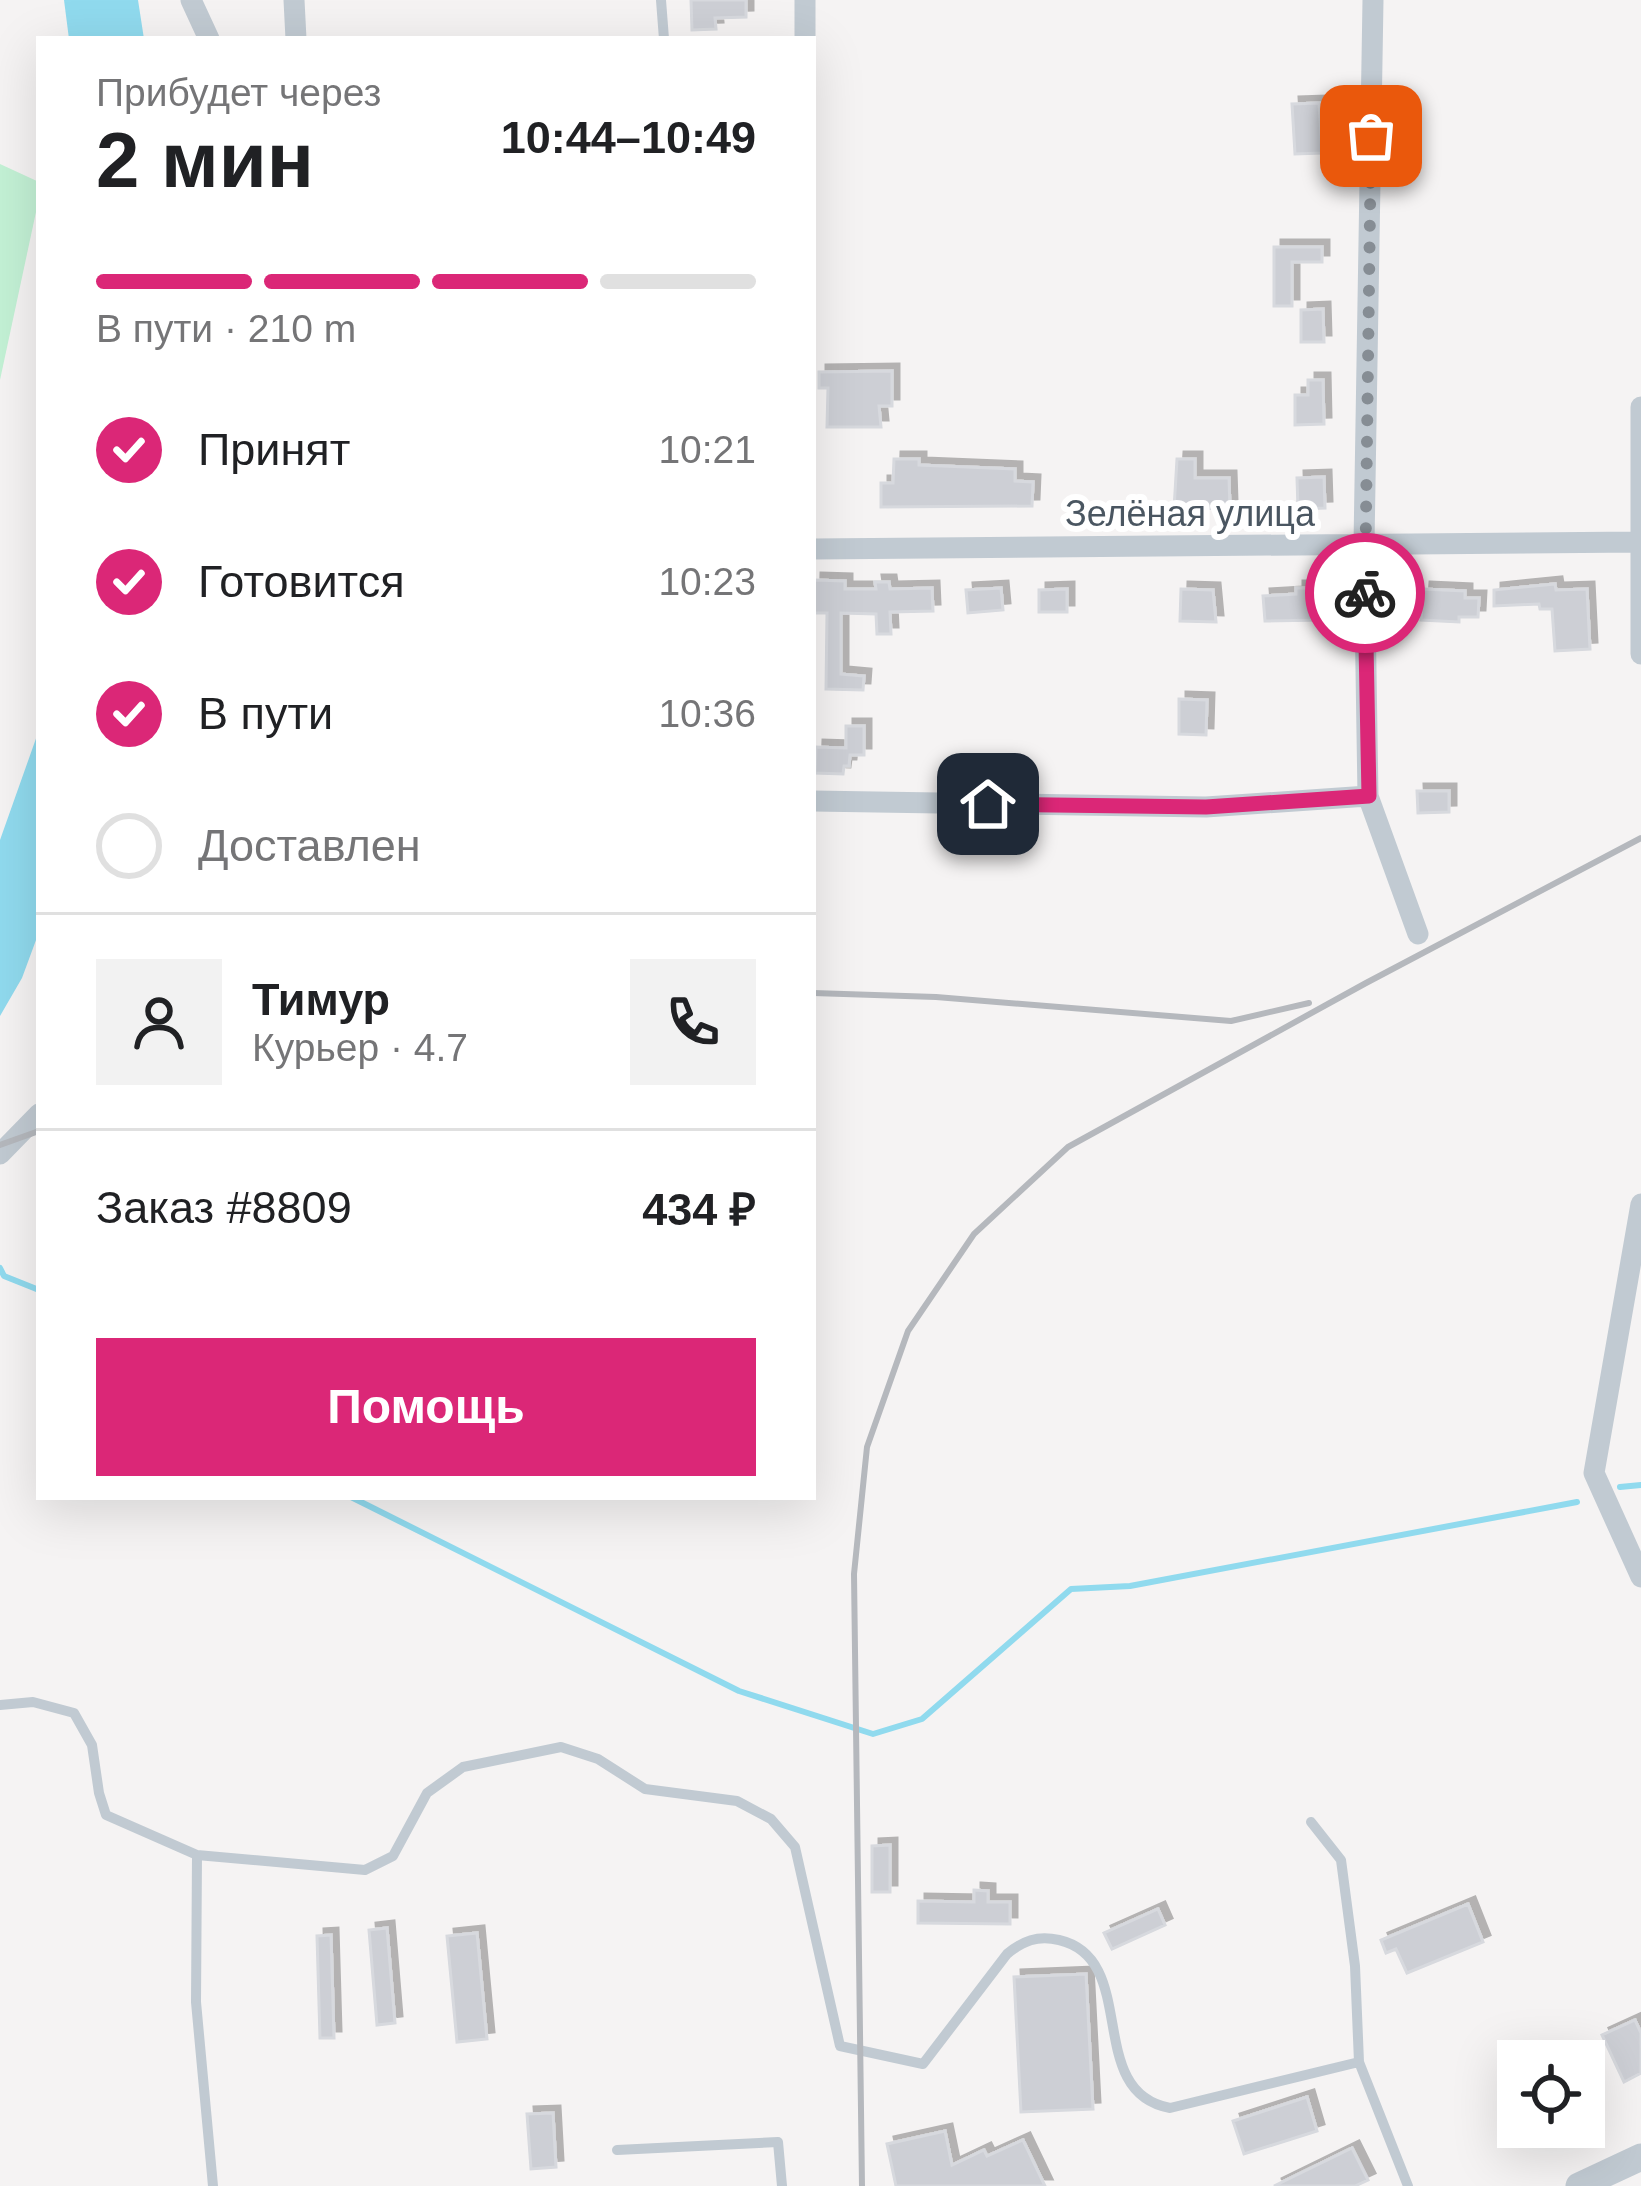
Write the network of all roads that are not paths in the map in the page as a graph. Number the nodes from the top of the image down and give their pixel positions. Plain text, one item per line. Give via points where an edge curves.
1 (190, 0) edge
2 (294, 0) edge
3 (661, 0) edge
4 (805, 0) edge
5 (1373, 0) edge
6 (208, 36) edge
7 (296, 36) edge
8 (664, 36) edge
9 (805, 36) edge
10 (1641, 407) edge
11 (1639, 542) edge
12 (1364, 544) junction
13 (816, 549) edge
14 (1641, 654) edge
15 (1369, 796) junction
16 (816, 801) edge
17 (1418, 934) dead end
18 (36, 1117) edge
19 (0, 1154) edge
20 (1641, 1204) edge
21 (1641, 1576) edge
22 (0, 1705) edge
23 (1311, 1822) dead end
24 (197, 1855) junction
25 (1359, 2062) junction
26 (617, 2150) dead end
27 (1641, 2157) edge
28 (213, 2186) edge
29 (782, 2186) edge
30 (1408, 2186) edge
31 (1579, 2186) edge

1 - 6 street
2 - 7 street
3 - 8 lane
4 - 9 street
5 - 12 street
10 - 11 street
11 - 12 street, Зелёная улица
11 - 14 street
12 - 13 street, Зелёная улица
12 - 15 street
15 - 16 street via 1206,807
15 - 17 street
18 - 19 street
20 - 21 street via 1594,1473
22 - 24 lane via 32,1702 74,1713 92,1745 106,1815
23 - 25 lane via 1341,1860
24 - 25 lane via 365,1870 393,1856 428,1793 463,1767 561,1748 598,1759 645,1789 737,1801 771,1819 795,1847 840,2046 923,2064 1007,1954 1037,1937 1081,1948 1101,1970 1120,2062 1156,2105
24 - 28 lane via 196,2002
25 - 30 lane
26 - 29 lane via 778,2142
27 - 31 street

